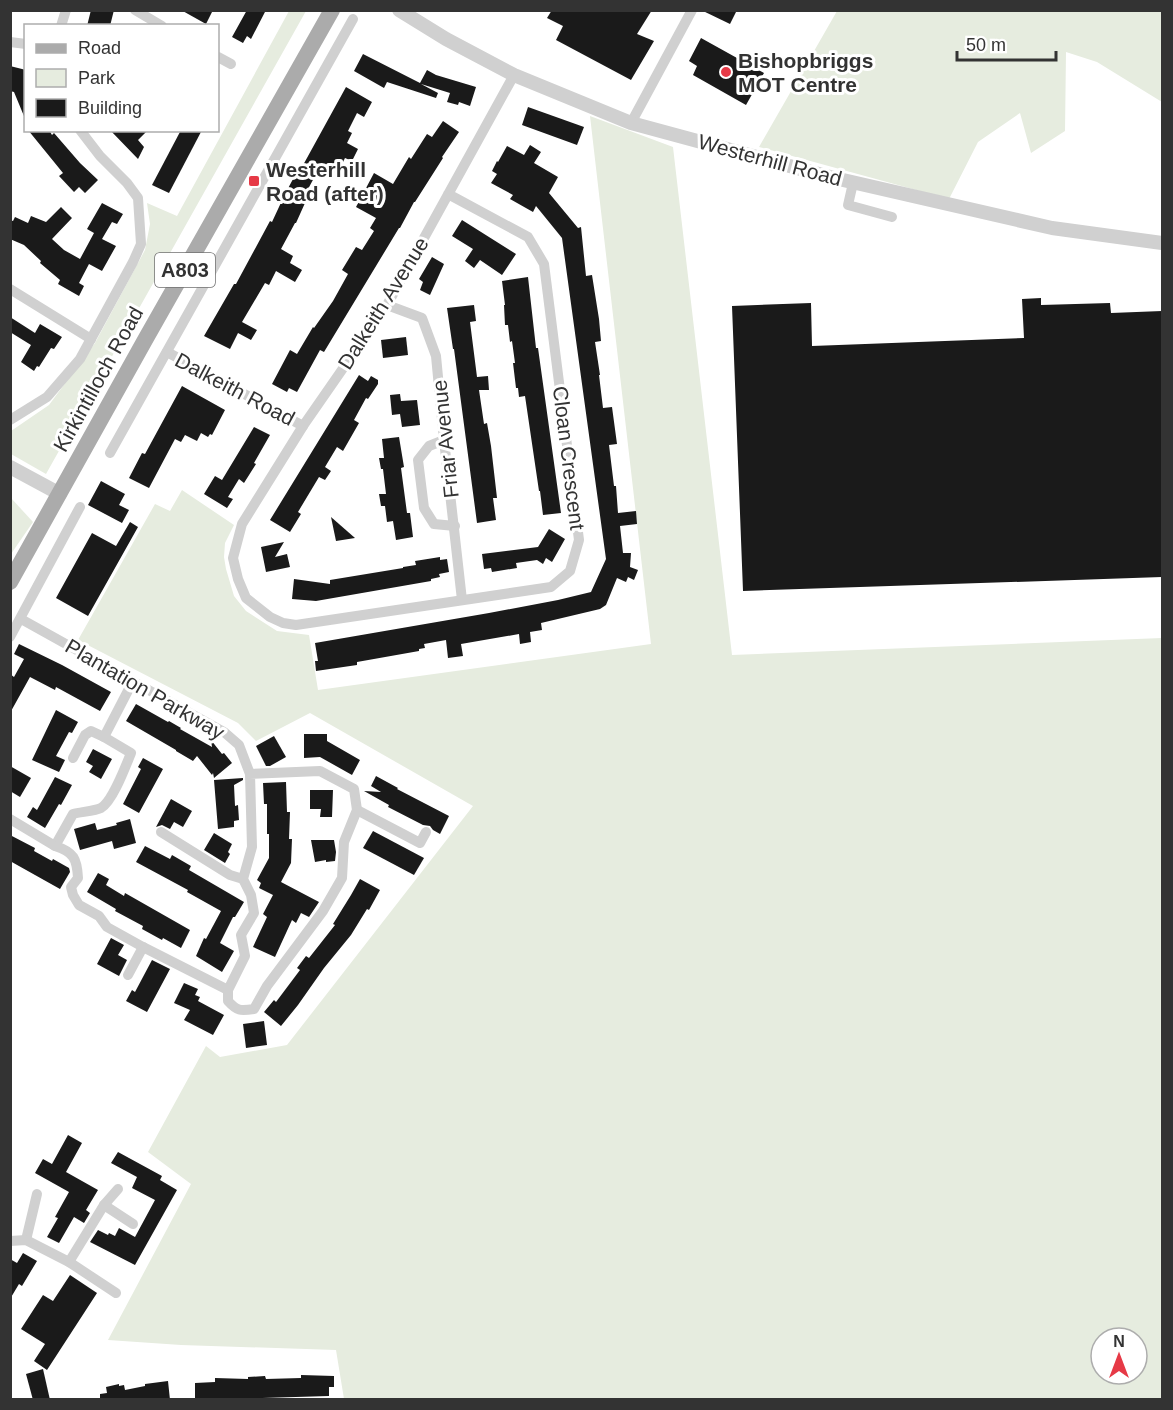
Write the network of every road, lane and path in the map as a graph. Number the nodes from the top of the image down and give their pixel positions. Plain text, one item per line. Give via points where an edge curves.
1 (135, 10) edge
2 (332, 10) edge
3 (399, 10) edge
4 (692, 10) edge
5 (353, 20) dead end
6 (159, 24) edge
7 (219, 58) edge
8 (231, 64) dead end
9 (514, 75) junction
10 (631, 123) junction
11 (82, 132) edge
12 (853, 183) junction
13 (448, 194) junction
14 (892, 217) dead end
15 (1162, 243) edge
16 (10, 289) edge
17 (387, 304) junction
18 (91, 339) junction
19 (167, 352) junction
20 (10, 420) edge
21 (303, 426) junction
22 (444, 440) junction
23 (110, 453) dead end
24 (10, 467) edge
25 (60, 494) junction
26 (80, 507) dead end
27 (242, 524) joint
28 (455, 526) junction
29 (10, 582) edge
30 (462, 600) junction
31 (21, 619) junction
32 (10, 637) edge
33 (133, 681) junction
34 (104, 737) junction
35 (74, 758) dead end
36 (250, 774) junction
37 (357, 810) junction
38 (10, 819) edge
39 (161, 832) dead end
40 (426, 832) dead end
41 (55, 846) junction
42 (243, 879) junction
43 (143, 947) junction
44 (128, 975) dead end
45 (228, 990) junction
46 (118, 1189) dead end
47 (37, 1194) dead end
48 (104, 1205) junction
49 (133, 1224) dead end
50 (26, 1240) junction
51 (10, 1241) edge
52 (69, 1262) junction
53 (116, 1293) dead end

1 - 6 street
2 - 25 main road, Kirkintilloch Road / A803
3 - 9 street, Westerhill Road
4 - 10 street
5 - 19 street
7 - 8 street
9 - 10 street, Westerhill Road
9 - 13 street, Dalkeith Avenue
10 - 12 street, Westerhill Road
11 - 18 street via 135,192 141,224 141,244
12 - 14 street via 848,205
12 - 15 street, Westerhill Road via 1052,228
13 - 17 street, Dalkeith Avenue
13 - 30 street, Cloan Crescent via 528,237 544,264 579,540 570,571 551,587
16 - 18 street
17 - 21 street, Dalkeith Avenue
17 - 22 street, Friar Avenue via 422,318 436,356
18 - 20 street via 80,359 47,397
19 - 21 street, Dalkeith Road
19 - 23 street
21 - 27 street, Dalkeith Avenue
22 - 28 street, Friar Avenue
22 - 28 street via 429,446 418,460 424,508 434,524
24 - 25 street
25 - 29 main road, Kirkintilloch Road / A803
26 - 31 street
27 - 30 street, Cloan Crescent via 233,558 238,579 246,598 283,622 296,625
28 - 30 street, Friar Avenue
31 - 32 street
31 - 33 street, Plantation Parkway
33 - 34 street
33 - 36 street, Plantation Parkway via 224,732 239,745
34 - 35 street via 91,731 85,735
34 - 41 street via 131,753 124,771 102,808 73,814
36 - 37 street via 320,771 354,789
36 - 42 street, Plantation Parkway via 252,847
37 - 40 street via 420,843
37 - 45 street via 344,842 342,878 254,1009 236,1009 228,1001
38 - 41 street
39 - 42 street
41 - 43 street via 73,855 78,878 71,887 79,905 99,916 107,927
42 - 45 street via 254,913 241,935 244,956
43 - 44 street
43 - 45 street
46 - 48 street
47 - 50 street
48 - 49 street
48 - 52 street
50 - 51 street
50 - 52 street
52 - 53 street

